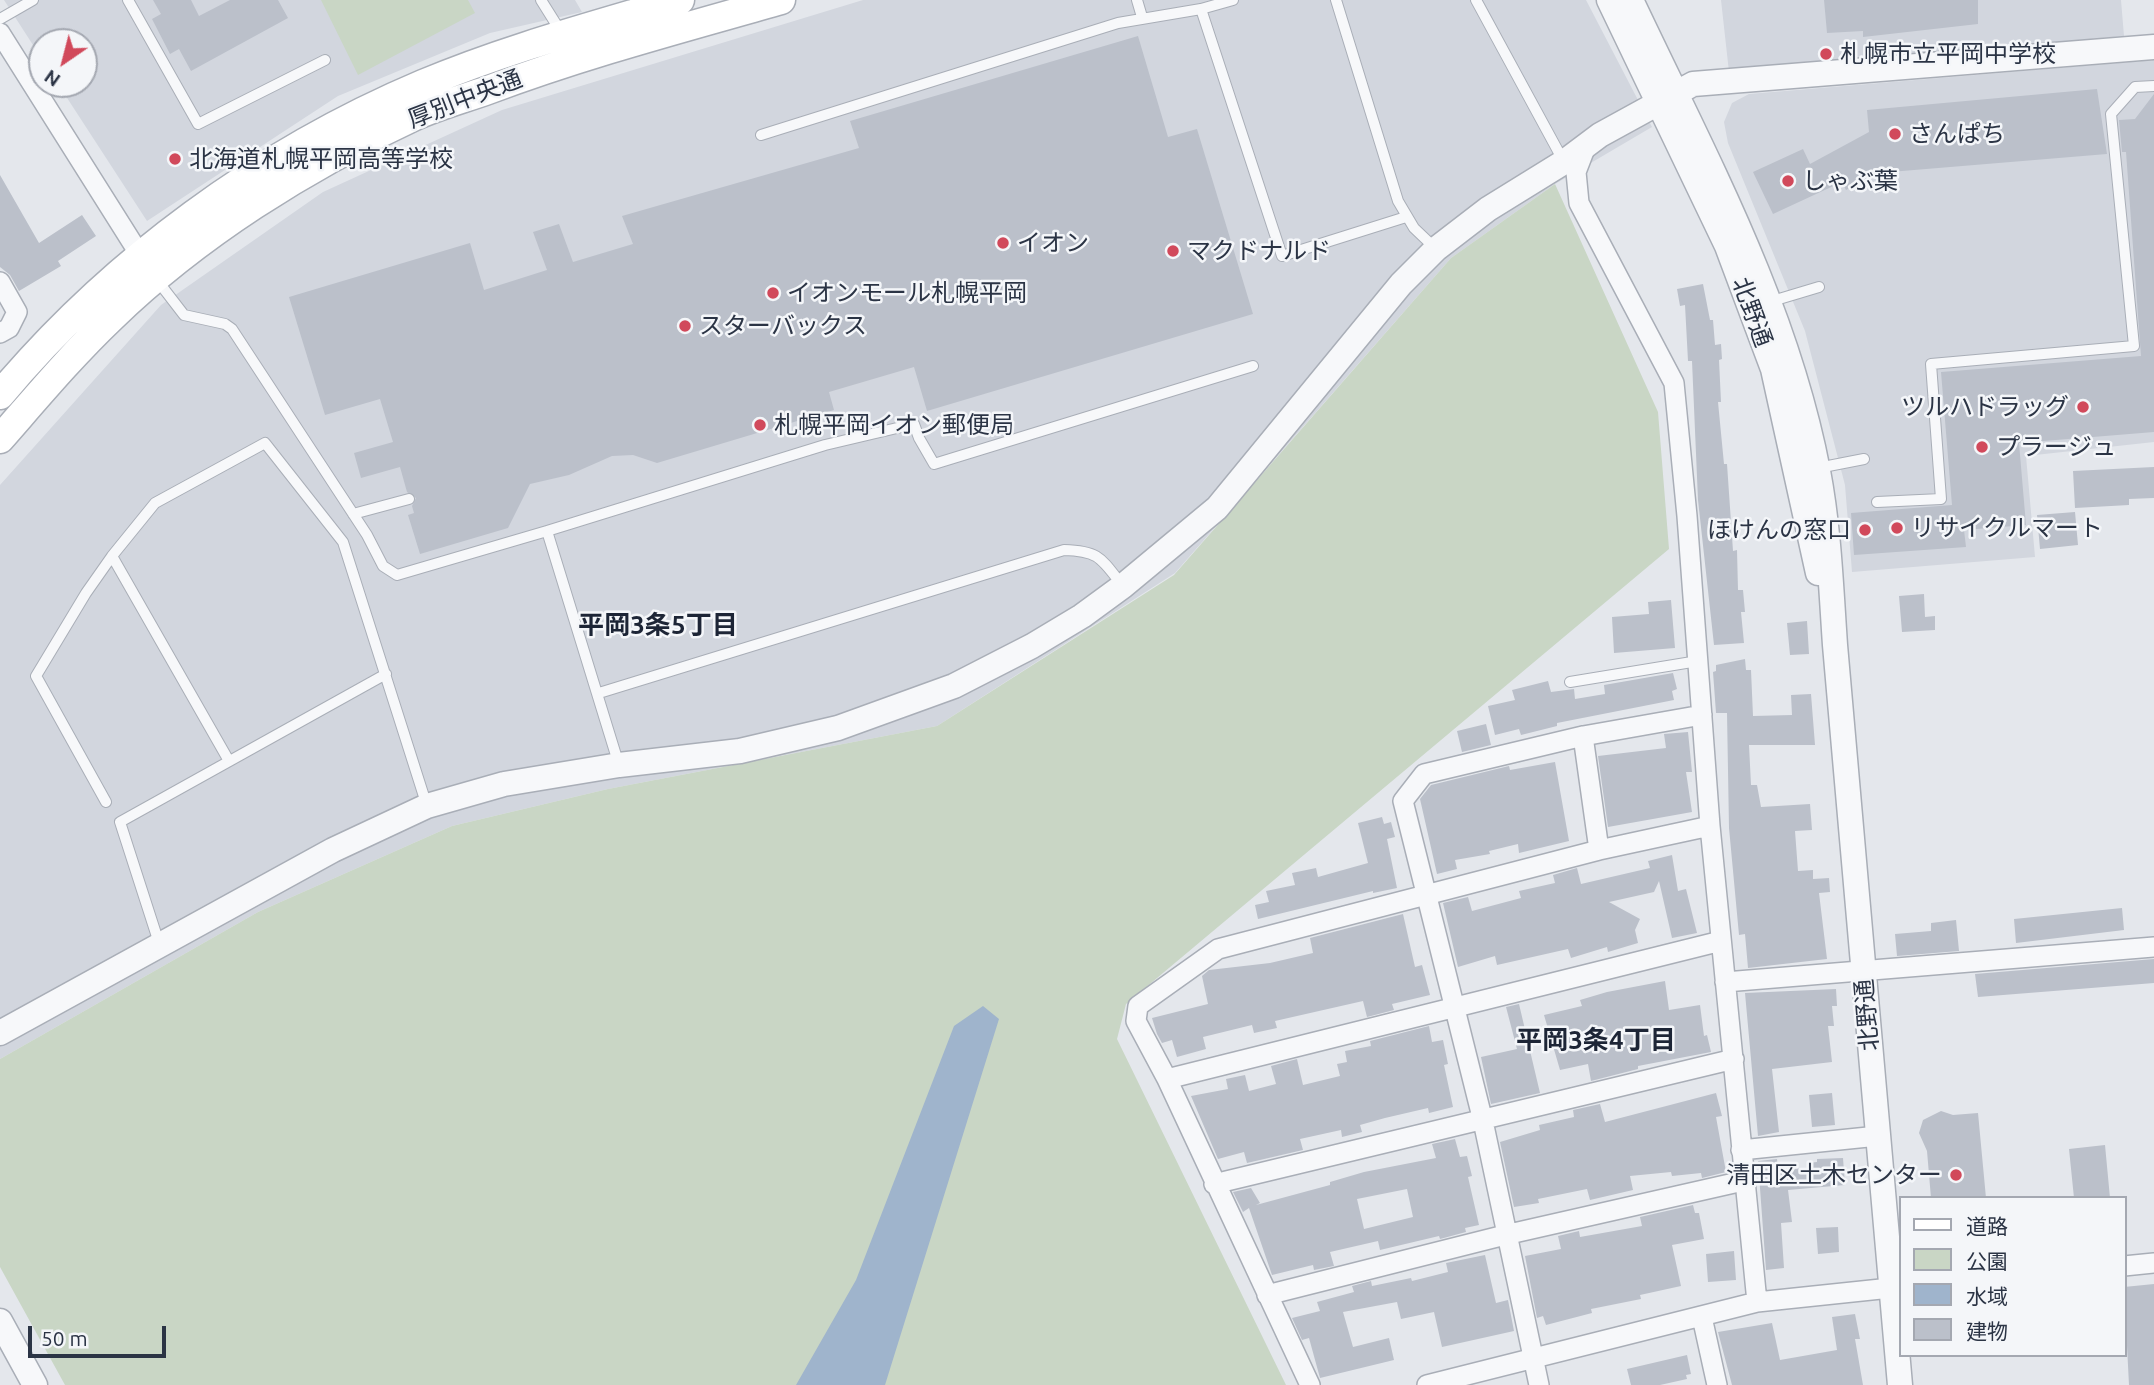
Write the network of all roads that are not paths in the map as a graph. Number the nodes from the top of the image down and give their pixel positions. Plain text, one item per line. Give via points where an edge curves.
1 (33, 0) edge
2 (128, 0) edge
3 (541, 0) edge
4 (680, 0) edge
5 (781, 0) edge
6 (1137, 0) edge
7 (1233, 0) edge
8 (1336, 0) edge
9 (1476, 0) edge
10 (1609, 0) edge
11 (1631, 0) edge
12 (1201, 9) junction
13 (611, 10) edge
14 (1142, 17) junction
15 (0, 19) edge
16 (0, 33) edge
17 (562, 35) junction
18 (2154, 47) edge
19 (325, 60) dead end
20 (2154, 86) edge
21 (1667, 97) junction
22 (761, 135) dead end
23 (1586, 146) junction
24 (1564, 162) junction
25 (1406, 217) junction
26 (1436, 249) junction
27 (148, 267) junction
28 (0, 282) edge
29 (1819, 288) dead end
30 (1768, 302) junction
31 (0, 333) edge
32 (1253, 366) dead end
33 (0, 395) edge
34 (0, 439) edge
35 (1864, 459) dead end
36 (1818, 469) junction
37 (409, 499) dead end
38 (1877, 502) dead end
39 (353, 514) junction
40 (547, 531) junction
41 (112, 556) junction
42 (1123, 586) junction
43 (1835, 645) junction
44 (1698, 660) junction
45 (386, 674) junction
46 (1570, 682) dead end
47 (598, 693) junction
48 (1702, 715) junction
49 (1583, 736) junction
50 (229, 761) junction
51 (620, 765) junction
52 (106, 803) dead end
53 (427, 806) junction
54 (1710, 826) junction
55 (1599, 850) junction
56 (1425, 895) junction
57 (1721, 941) junction
58 (159, 943) junction
59 (2154, 947) edge
60 (1863, 973) junction
61 (1726, 982) junction
62 (1455, 1007) junction
63 (0, 1033) edge
64 (1734, 1059) junction
65 (1167, 1079) junction
66 (1483, 1121) junction
67 (1878, 1136) junction
68 (1741, 1150) junction
69 (1743, 1181) junction
70 (1214, 1184) junction
71 (1505, 1234) junction
72 (2154, 1263) edge
73 (2126, 1266) edge
74 (1897, 1287) edge
75 (1267, 1295) junction
76 (1757, 1302) junction
77 (1702, 1317) junction
78 (1898, 1320) edge
79 (1, 1327) edge
80 (1899, 1357) edge
81 (1532, 1360) junction
82 (36, 1385) edge
83 (1310, 1385) edge
84 (1427, 1385) edge
85 (1539, 1385) edge
86 (1717, 1385) edge
87 (1900, 1385) edge

1 - 15 lane
2 - 19 lane via 198,124
3 - 17 lane
4 - 13 main road, 厚別中央通
5 - 27 main road, 厚別中央通 via 615,47 416,116 311,169 184,256
6 - 14 lane
7 - 12 lane
8 - 25 lane
9 - 24 lane
10 - 21 street, 北野通
11 - 21 street, 北野通
12 - 14 lane
12 - 25 lane via 1282,256
13 - 17 main road, 厚別中央通
14 - 22 lane
16 - 27 street
17 - 27 main road, 厚別中央通 via 422,84 304,141
18 - 21 street via 1693,85
20 - 38 lane via 2135,87 2111,114 2134,346 1931,364 1941,499
21 - 23 street
21 - 30 street, 北野通 via 1744,233
21 - 43 street, 北野通 via 1773,369
23 - 24 street
23 - 44 street via 1576,172 1579,202 1674,383
24 - 26 street
25 - 26 lane
26 - 42 street via 1401,284 1217,508
27 - 33 main road, 厚別中央通 via 69,322
27 - 34 main road, 厚別中央通 via 113,316
27 - 39 lane via 184,315 232,329
28 - 31 street via 17,312 9,328
29 - 30 lane
30 - 36 street, 北野通 via 1789,359
32 - 40 lane via 934,464 914,424 825,445
35 - 36 lane
36 - 43 street, 北野通 via 1828,526
37 - 39 lane
39 - 40 lane via 383,566 397,575
40 - 47 lane
41 - 45 lane via 155,503 265,443 343,542
41 - 50 lane
41 - 52 lane via 36,676
42 - 47 lane via 1104,561 1089,551 1064,550
42 - 51 street via 1032,646 906,705 838,728 740,751
43 - 60 street, 北野通
44 - 46 lane
44 - 48 street
45 - 50 lane
45 - 53 lane
47 - 51 lane
48 - 49 street
48 - 54 street
49 - 55 street
49 - 56 street via 1424,774 1403,801
50 - 58 lane via 120,822
51 - 53 street via 504,784
53 - 58 street via 333,850
54 - 55 street
54 - 57 street
55 - 56 street
56 - 62 street
56 - 65 street via 1218,949 1138,1006 1136,1021
57 - 61 street
57 - 62 street
58 - 63 street
59 - 60 street
60 - 61 street
60 - 67 street, 北野通
61 - 64 street
62 - 65 street
62 - 66 street
64 - 66 street
64 - 68 street
65 - 70 street
66 - 70 street
66 - 71 street
67 - 68 street
67 - 74 street, 北野通
68 - 69 street
69 - 71 street
69 - 76 street
70 - 75 street
71 - 75 street
71 - 81 street
72 - 73 street
74 - 76 street
74 - 78 street, 北野通
75 - 83 street
76 - 77 street
77 - 81 street
77 - 86 street
79 - 82 street
80 - 87 street, 北野通
81 - 84 street
81 - 85 street

